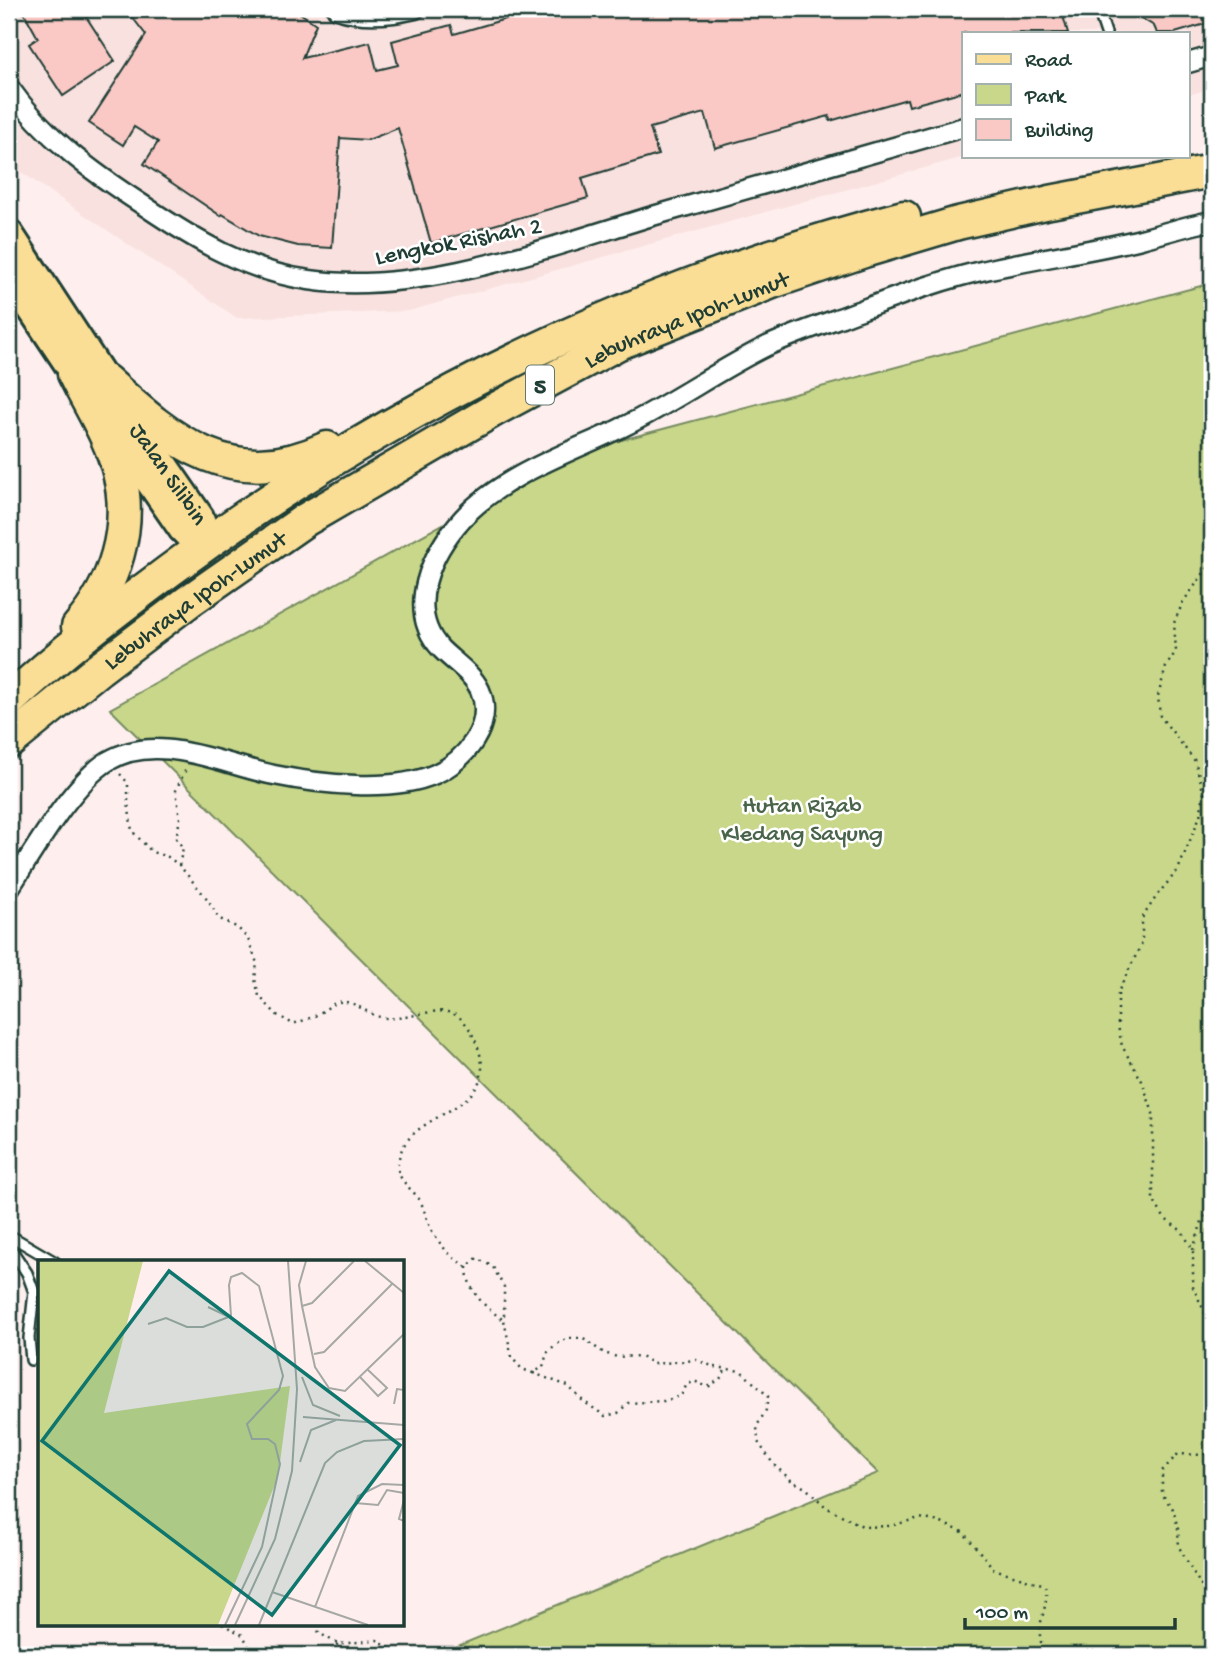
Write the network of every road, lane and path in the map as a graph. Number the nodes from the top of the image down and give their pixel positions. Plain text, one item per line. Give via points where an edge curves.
1 (337, 9) edge
2 (415, 9) edge
3 (1098, 9) edge
4 (1106, 32) edge
5 (1212, 56) edge
6 (1190, 62) edge
7 (9, 88) edge
8 (962, 128) edge
9 (1212, 162) edge
10 (1212, 172) edge
11 (1212, 221) edge
12 (9, 233) edge
13 (9, 276) edge
14 (620, 343) junction
15 (74, 374) junction
16 (106, 381) junction
17 (427, 404) junction
18 (205, 544) junction
19 (1212, 562) edge
20 (17, 693) edge
21 (9, 741) edge
22 (192, 754) junction
23 (108, 761) junction
24 (179, 865) junction
25 (9, 889) edge
26 (1212, 1211) edge
27 (9, 1235) edge
28 (9, 1246) edge
29 (1193, 1250) junction
30 (52, 1260) edge
31 (467, 1267) junction
32 (504, 1320) junction
33 (1212, 1328) edge
34 (31, 1360) dead end
35 (726, 1369) junction
36 (533, 1373) junction
37 (1212, 1451) edge
38 (1212, 1605) edge
39 (226, 1626) edge
40 (317, 1626) edge
41 (338, 1644) junction
42 (253, 1655) edge
43 (326, 1655) edge
44 (399, 1655) edge
45 (1046, 1655) edge

1 - 2 street via 380,14
3 - 4 lane
5 - 6 street
7 - 8 street, Lengkok Rishah 2 via 70,154 189,235 250,267 341,283 398,280 505,258
9 - 17 highway, Lebuhraya Ipoh-Lumut / 5 via 976,200 858,229 609,317
10 - 14 highway, Lebuhraya Ipoh-Lumut / 5 via 944,227 772,282
11 - 22 street via 985,270 815,327 769,345 489,497 466,515 442,545 423,596 429,632 469,675 484,704 478,737 460,758 433,775 400,783 350,785 274,775
12 - 16 main road, Jalan Silibin
13 - 15 main road, Jalan Silibin
14 - 18 highway via 552,369 449,418 234,547
14 - 21 highway, Lebuhraya Ipoh-Lumut / 5 via 305,520 179,608
15 - 18 main road, Jalan Silibin via 182,529
15 - 20 highway via 119,472 121,540 95,607
16 - 17 highway via 172,437 239,464 299,460
16 - 18 main road, Jalan Silibin via 200,517
17 - 18 highway, Lebuhraya Ipoh-Lumut / 5 via 282,491
18 - 20 highway, Lebuhraya Ipoh-Lumut / 5
18 - 21 highway via 201,567 188,584 49,696
19 - 29 path via 1174,623 1176,651 1158,696 1160,716 1195,761 1204,794 1200,816 1178,870 1142,918 1142,943 1118,992 1122,1046 1153,1113 1153,1200
22 - 23 street via 131,752
22 - 24 path via 177,790 180,819 176,838 183,848
23 - 24 path via 128,783 132,831 152,852
23 - 25 street via 60,813
24 - 31 path via 218,918 248,939 257,963 259,996 293,1024 337,1002 351,1003 383,1018 446,1010 467,1023 482,1069 474,1092 414,1131 403,1143 397,1166 418,1197 430,1227 457,1262
26 - 29 path via 1203,1218
27 - 30 lane
28 - 34 lane via 34,1292
29 - 33 path via 1193,1287
31 - 32 path via 467,1280 477,1297
31 - 32 path via 477,1258 493,1267 505,1286
32 - 36 path via 512,1357
35 - 36 path via 696,1360 653,1364 641,1356 604,1353 582,1338 568,1338 547,1353 543,1367
35 - 36 path via 708,1387 694,1381 681,1396 628,1403 618,1413 605,1416 568,1386
35 - 45 path via 741,1371 768,1396 757,1426 758,1442 774,1465 825,1507 863,1527 920,1518 939,1521 963,1532 994,1569 1045,1585 1048,1598 1039,1625
37 - 38 path via 1178,1454 1162,1471 1162,1494 1173,1509 1179,1547
39 - 42 path via 243,1634
40 - 41 path via 319,1633
41 - 43 path
41 - 44 path via 377,1640

